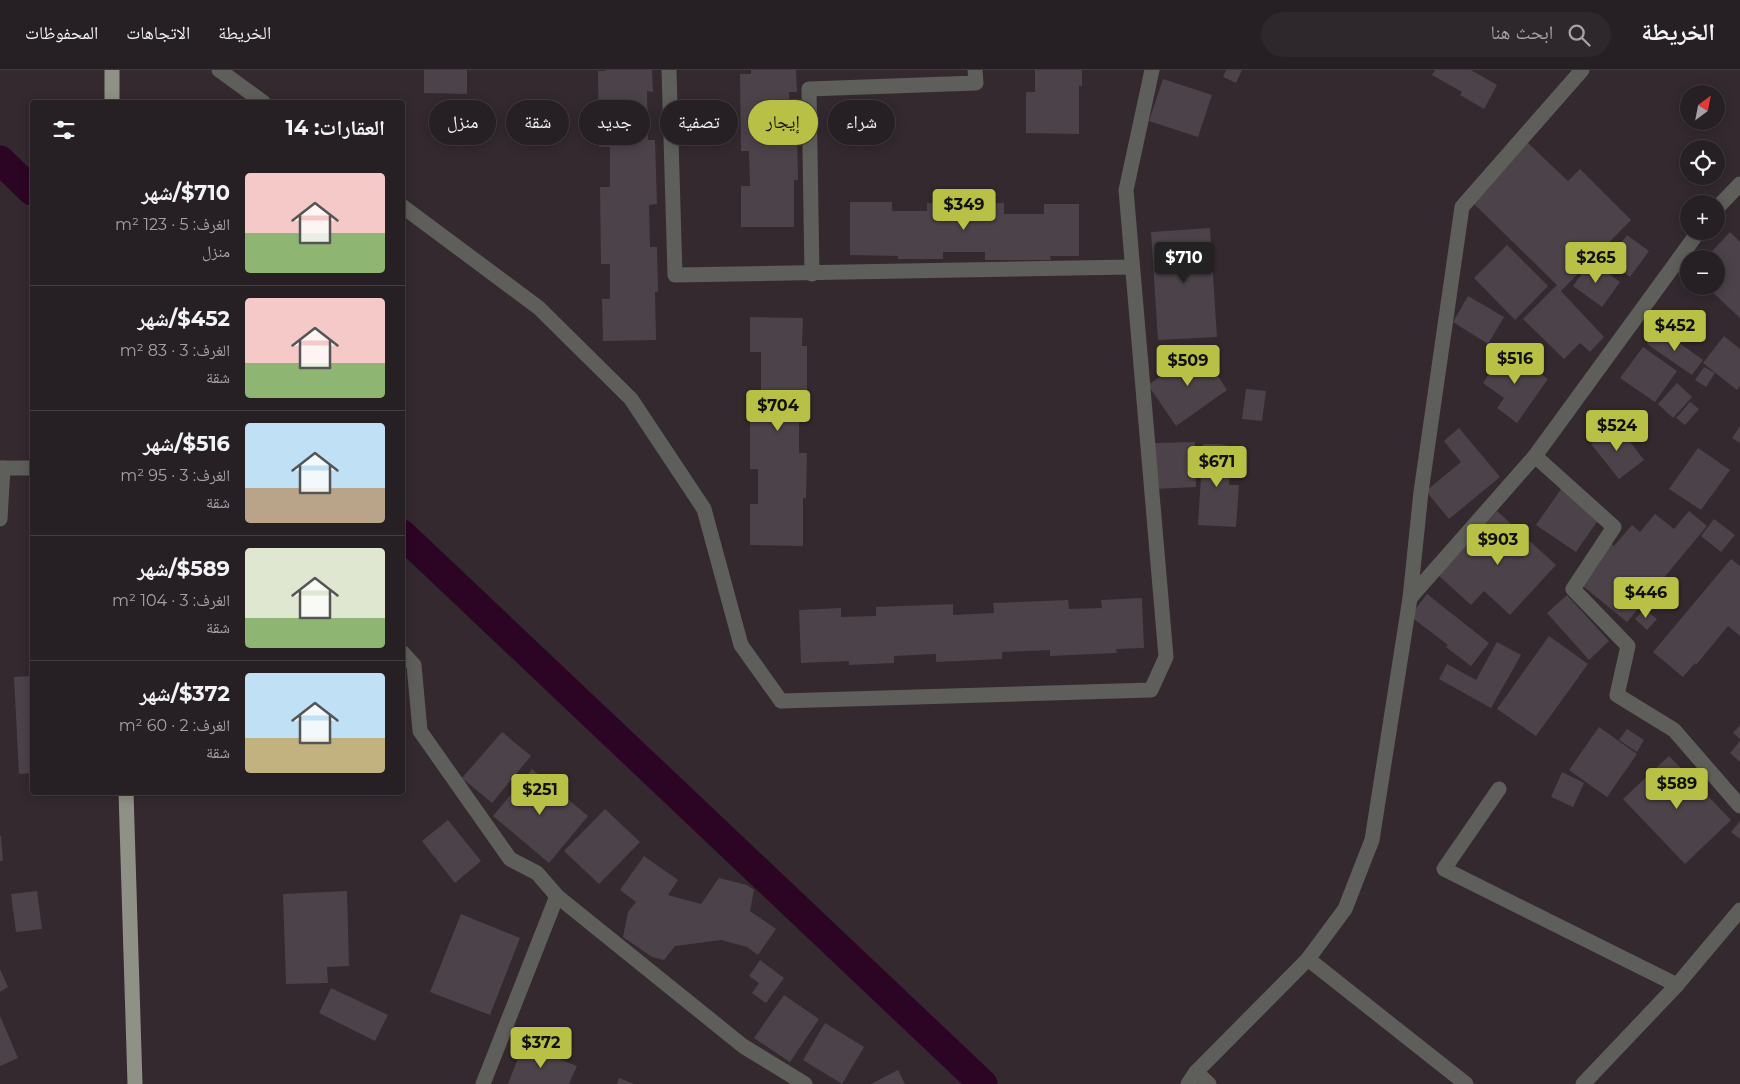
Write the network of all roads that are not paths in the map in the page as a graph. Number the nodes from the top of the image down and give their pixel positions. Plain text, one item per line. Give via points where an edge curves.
1 (112, 70) edge
2 (219, 70) edge
3 (669, 70) edge
4 (975, 70) edge
5 (1152, 70) edge
6 (1582, 70) edge
7 (112, 100) edge
8 (260, 100) edge
9 (1740, 184) edge
10 (1725, 200) edge
11 (405, 208) edge
12 (1692, 240) edge
13 (1132, 267) junction
14 (812, 274) junction
15 (1535, 456) junction
16 (2, 468) edge
17 (30, 468) edge
18 (0, 519) edge
19 (1410, 598) junction
20 (405, 655) edge
21 (1499, 789) dead end
22 (126, 795) edge
23 (1740, 806) edge
24 (558, 896) junction
25 (1740, 910) edge
26 (1308, 959) junction
27 (1677, 985) junction
28 (1192, 1078) edge
29 (135, 1084) edge
30 (483, 1084) edge
31 (805, 1084) edge
32 (1209, 1084) edge
33 (1466, 1084) edge
34 (1583, 1084) edge

1 - 7 main road
2 - 8 street
3 - 14 street via 675,275
4 - 14 street via 976,83 809,89
5 - 13 street via 1126,190
6 - 19 street via 1462,207 1421,492
9 - 10 street
11 - 13 street via 539,308 631,399 704,508 742,645 781,701 1151,690 1166,657
12 - 15 street
13 - 14 street
15 - 19 street
15 - 23 street via 1614,527 1573,588 1628,646 1617,695 1674,730
16 - 17 street
16 - 18 street
19 - 26 street via 1372,840 1345,909
20 - 24 street via 414,665 420,731 510,860 537,873
21 - 27 street via 1444,869
22 - 29 main road
24 - 30 street
24 - 31 street via 743,1046
25 - 27 street
26 - 28 street
26 - 33 street
27 - 34 street
28 - 32 street

